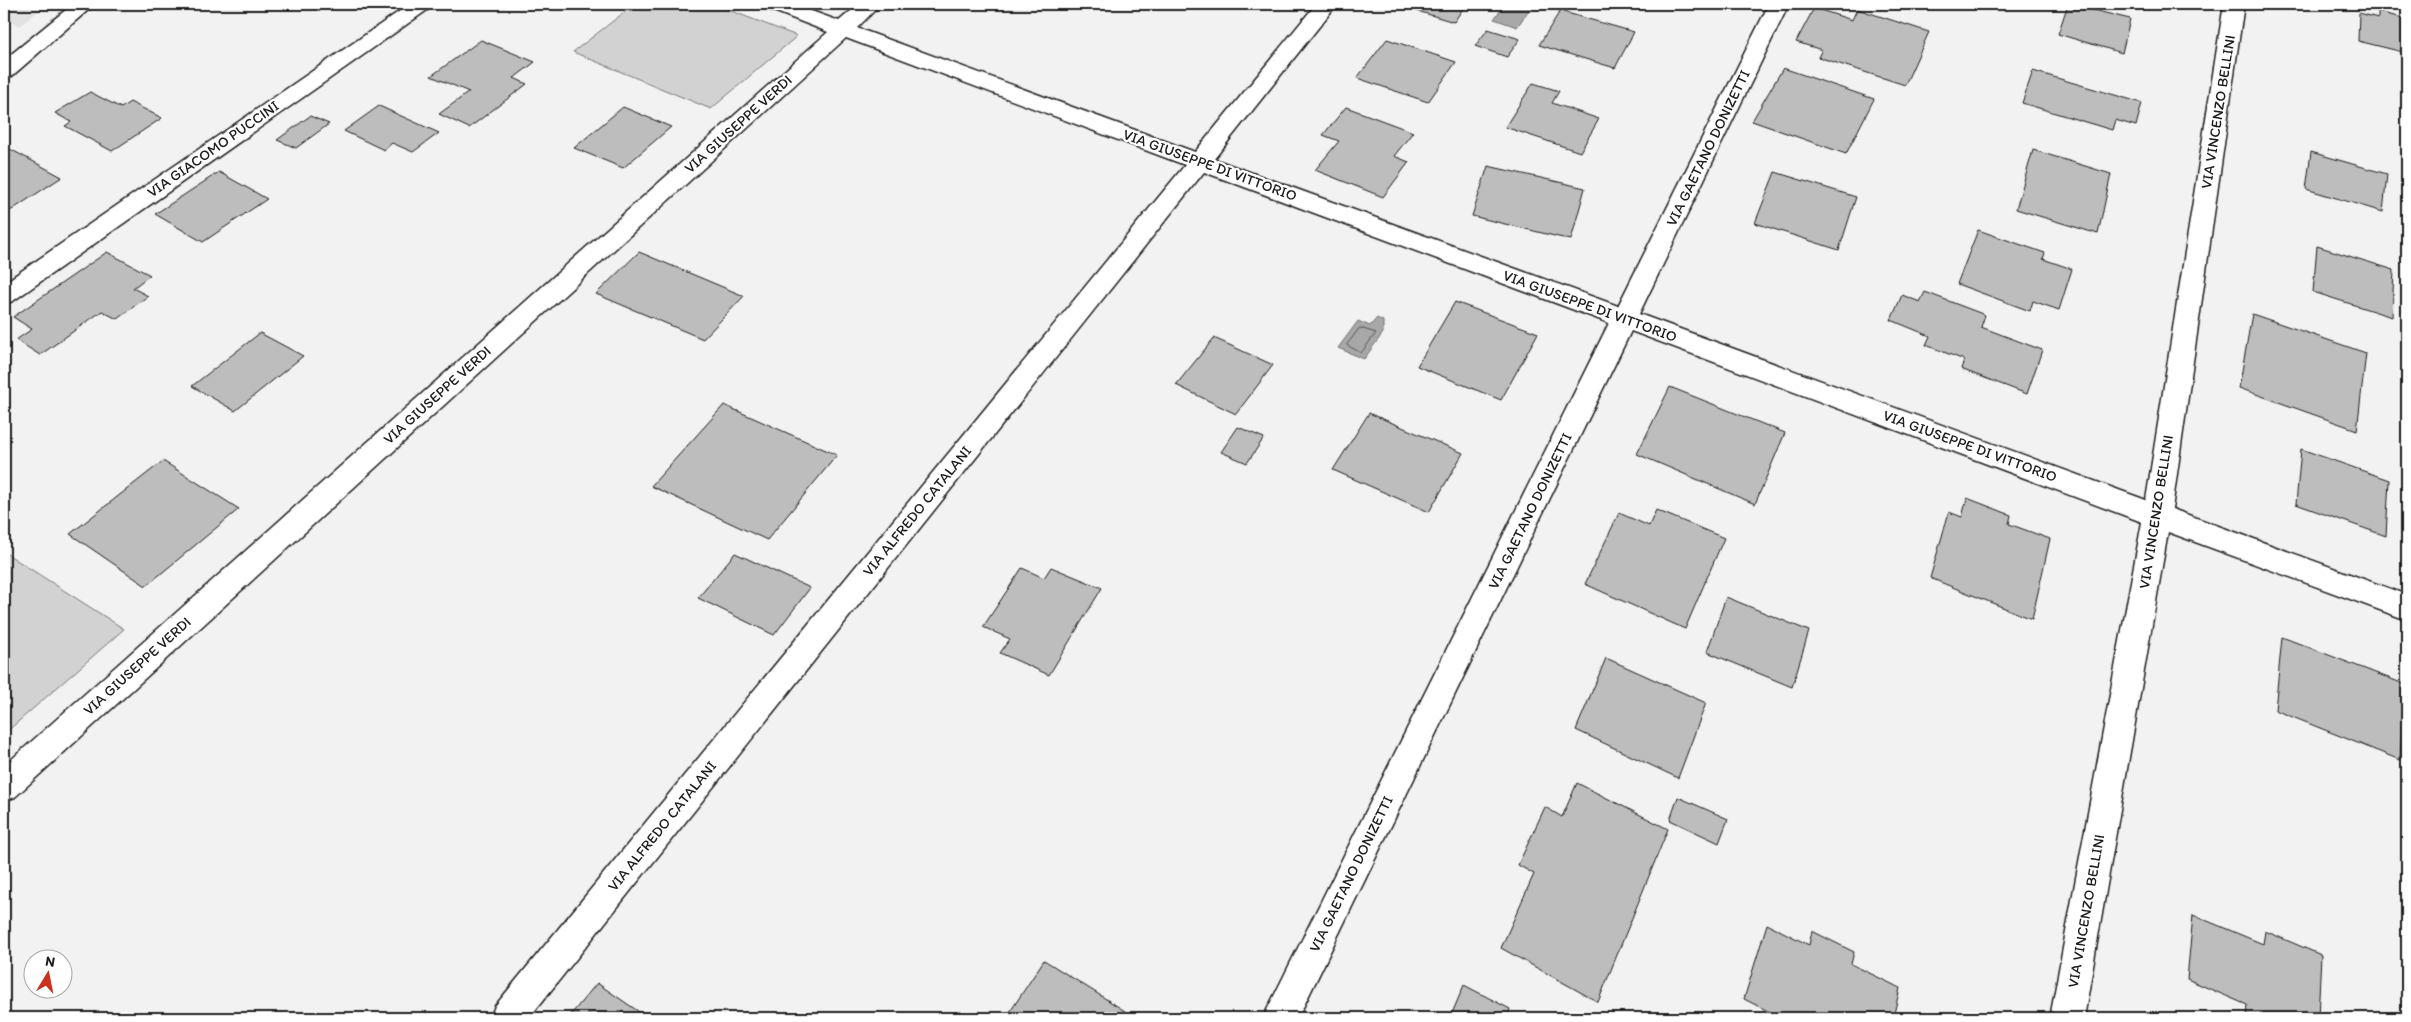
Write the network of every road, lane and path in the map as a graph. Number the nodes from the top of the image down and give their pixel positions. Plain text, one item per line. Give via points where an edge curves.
1 (84, 4) edge
2 (423, 4) edge
3 (773, 4) edge
4 (871, 4) edge
5 (1326, 4) edge
6 (1779, 4) edge
7 (2234, 4) edge
8 (842, 30) junction
9 (4, 71) edge
10 (1200, 161) junction
11 (4, 295) edge
12 (1625, 319) junction
13 (2157, 516) junction
14 (2407, 608) edge
15 (4, 786) edge
16 (507, 1018) edge
17 (1280, 1018) edge
18 (2067, 1018) edge

1 - 9 street
2 - 11 street, VIA GIACOMO PUCCINI
3 - 8 street, VIA GIUSEPPE DI VITTORIO
4 - 8 street, VIA GIUSEPPE VERDI
5 - 10 street, VIA ALFREDO CATALANI
6 - 12 street, VIA GAETANO DONIZETTI
7 - 13 street, VIA VINCENZO BELLINI
8 - 10 street, VIA GIUSEPPE DI VITTORIO
8 - 15 street, VIA GIUSEPPE VERDI
10 - 12 street, VIA GIUSEPPE DI VITTORIO
10 - 16 street, VIA ALFREDO CATALANI
12 - 13 street, VIA GIUSEPPE DI VITTORIO
12 - 17 street, VIA GAETANO DONIZETTI
13 - 14 street, VIA GIUSEPPE DI VITTORIO
13 - 18 street, VIA VINCENZO BELLINI

